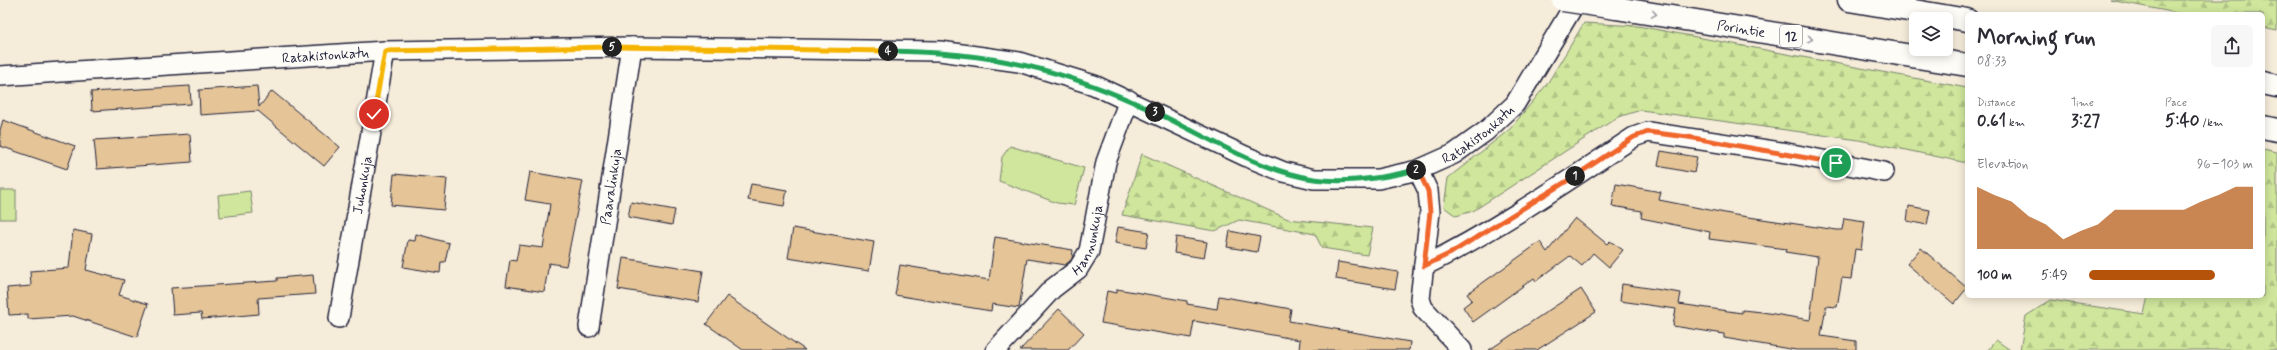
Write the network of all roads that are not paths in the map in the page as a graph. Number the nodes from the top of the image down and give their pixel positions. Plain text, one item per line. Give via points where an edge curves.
1 (1563, 0) edge
2 (1577, 0) edge
3 (1849, 0) edge
4 (1965, 20) edge
5 (632, 47) junction
6 (385, 51) junction
7 (1965, 65) edge
8 (0, 76) edge
9 (2265, 83) edge
10 (2277, 86) edge
11 (1129, 100) junction
12 (2265, 127) edge
13 (2277, 130) edge
14 (1418, 170) junction
15 (1884, 172) dead end
16 (1424, 266) junction
17 (339, 318) dead end
18 (589, 327) dead end
19 (996, 350) edge
20 (1462, 350) edge

1 -> 7 highway, Porintie / 12, bridge
2 - 14 street, Ratakistonkatu via 1515,104 1486,132 1454,154
3 - 4 highway
5 - 6 street, Ratakistonkatu
5 - 11 street, Ratakistonkatu via 948,52 1019,62 1063,74
5 - 18 street, Paavalinkuja
6 - 8 street, Ratakistonkatu
6 - 17 street, Juhonkuja
9 - 10 highway
11 - 14 street, Ratakistonkatu via 1284,172 1314,179 1348,180 1378,179
11 - 19 street, Hannunkuja via 1106,162 1088,251 1078,269 1052,289
12 - 13 highway
14 - 16 street via 1428,191 1430,212
15 - 16 street via 1787,153 1648,132 1634,137 1527,207 1451,253
16 - 20 street via 1420,285 1422,308

